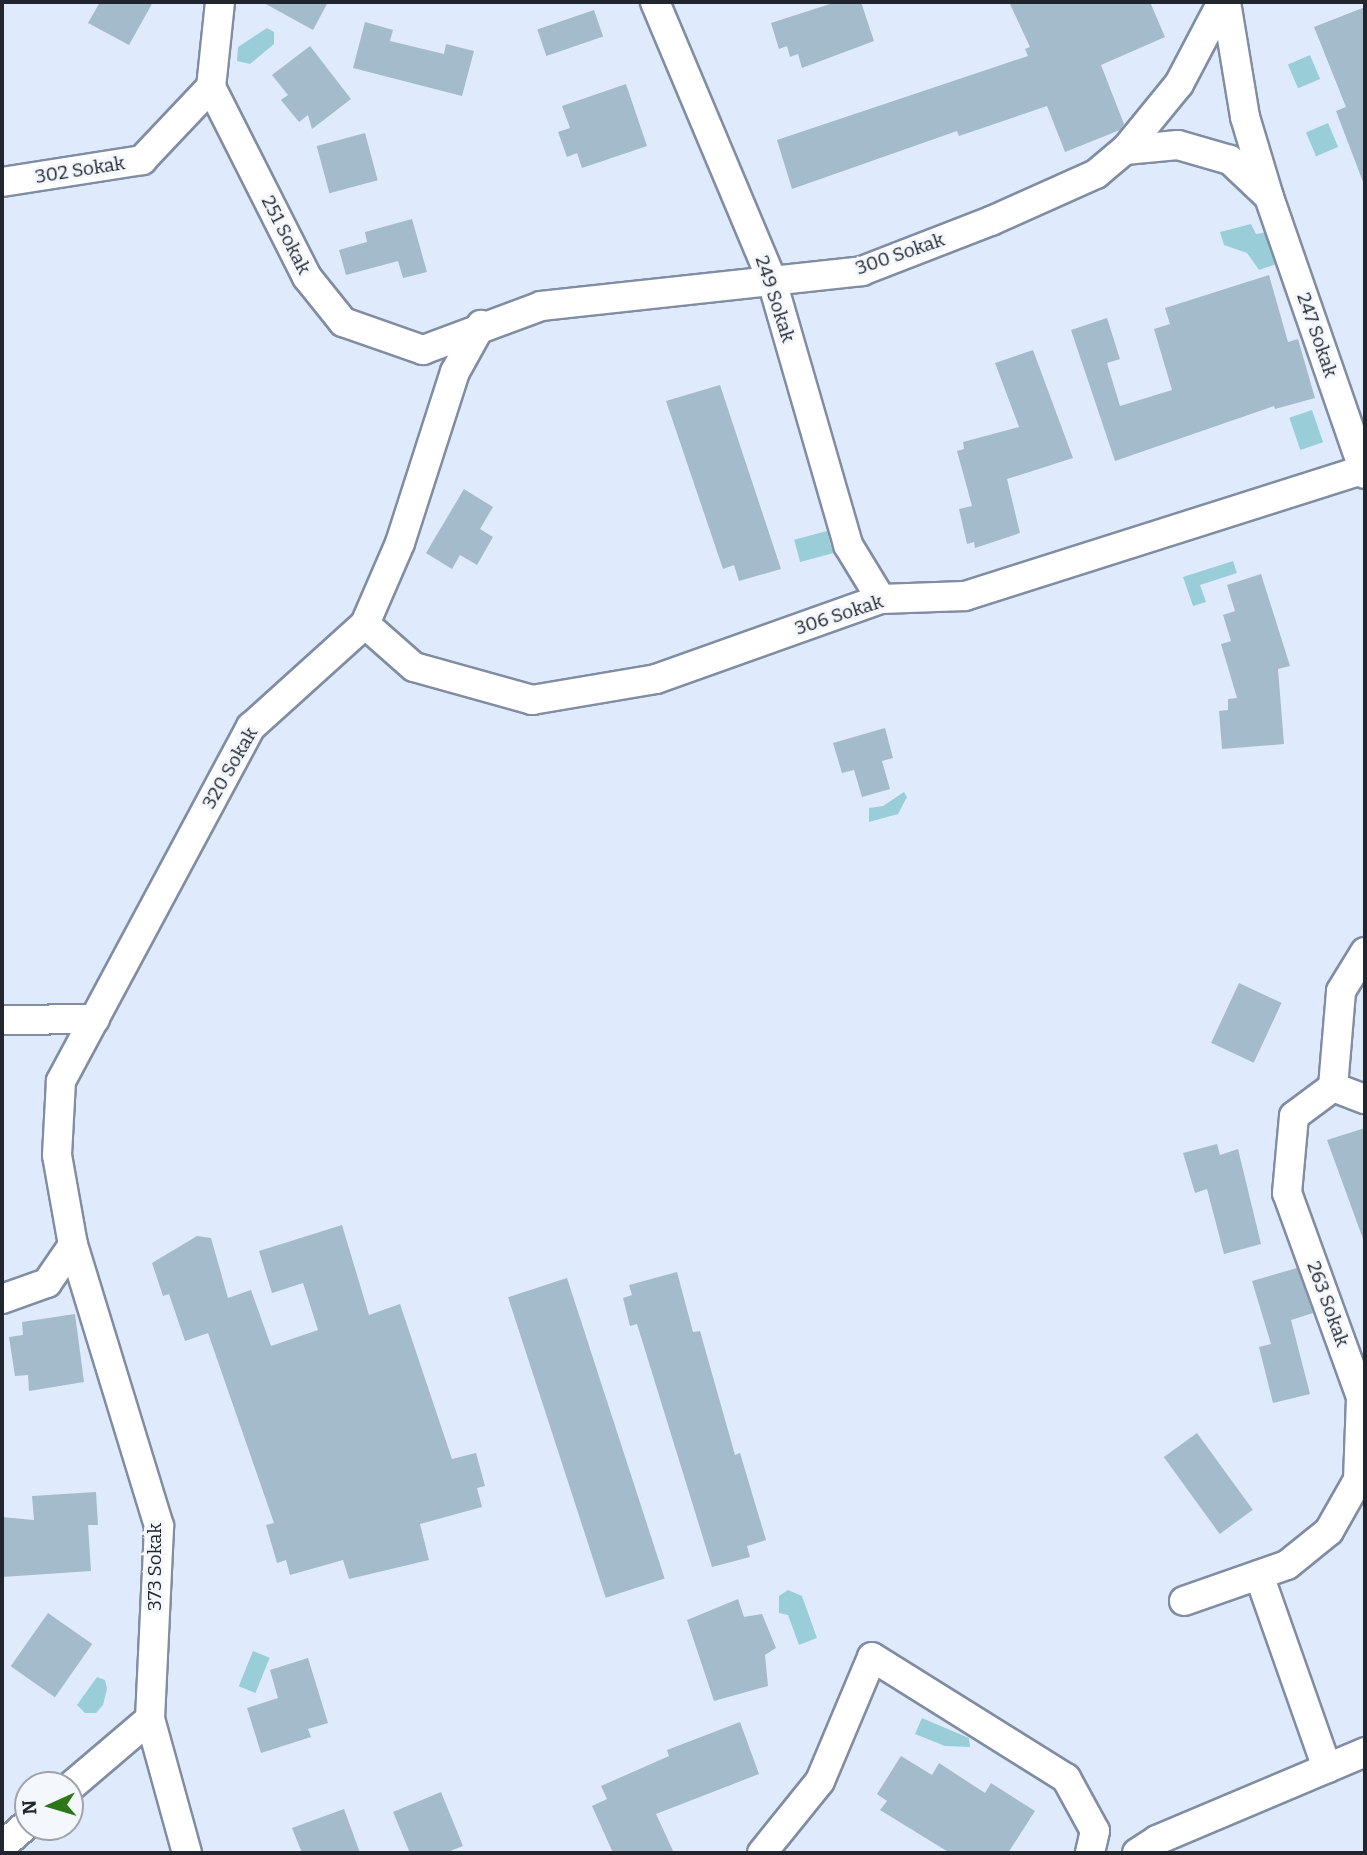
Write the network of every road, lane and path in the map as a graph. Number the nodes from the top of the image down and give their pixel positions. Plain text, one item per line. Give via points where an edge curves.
1 (220, 2) edge
2 (655, 2) edge
3 (1224, 2) edge
4 (211, 87) junction
5 (1125, 150) junction
6 (2, 182) edge
7 (1269, 197) junction
8 (772, 281) junction
9 (481, 325) junction
10 (1365, 471) edge
11 (881, 599) junction
12 (365, 624) junction
13 (1365, 952) edge
14 (94, 1019) junction
15 (2, 1020) edge
16 (1333, 1087) junction
17 (1365, 1099) edge
18 (73, 1245) junction
19 (2, 1299) edge
20 (1259, 1575) junction
21 (1184, 1601) dead end
22 (150, 1719) junction
23 (1365, 1752) edge
24 (1327, 1768) junction
25 (84, 1775) edge
26 (187, 1853) edge
27 (762, 1853) edge
28 (1090, 1853) edge
29 (1137, 1853) edge

1 - 4 street
2 - 8 street, 249 Sokak
3 - 5 street, 300 Sokak via 1179,84
3 - 7 street, 247 Sokak via 1245,117
4 - 6 street, 302 Sokak via 142,160
4 - 9 street, 251 Sokak via 307,277 343,322 423,350
5 - 7 street, 247 Sokak via 1178,145 1230,160
5 - 8 street, 300 Sokak via 1096,174 862,271
7 - 10 street, 247 Sokak
8 - 9 street, 300 Sokak via 541,306
8 - 11 street, 249 Sokak via 848,545
9 - 12 street, 320 Sokak via 455,372 400,543
10 - 11 street, 306 Sokak via 965,596
11 - 12 street, 306 Sokak via 656,679 532,700 414,667
12 - 14 street, 320 Sokak via 251,727
13 - 16 street via 1341,991
14 - 15 street
14 - 18 street, 320 Sokak via 61,1081 57,1155
16 - 17 street
16 - 20 street, 263 Sokak via 1294,1116 1287,1193 1361,1397 1359,1480 1329,1531 1287,1565
18 - 19 street via 47,1283
18 - 22 street, 373 Sokak via 159,1527
20 - 21 street, 263 Sokak
20 - 24 street
22 - 25 street
22 - 26 street, 373 Sokak
23 - 24 street
24 - 29 street via 1157,1840
27 - 28 street via 820,1781 872,1657 1066,1779 1095,1831

